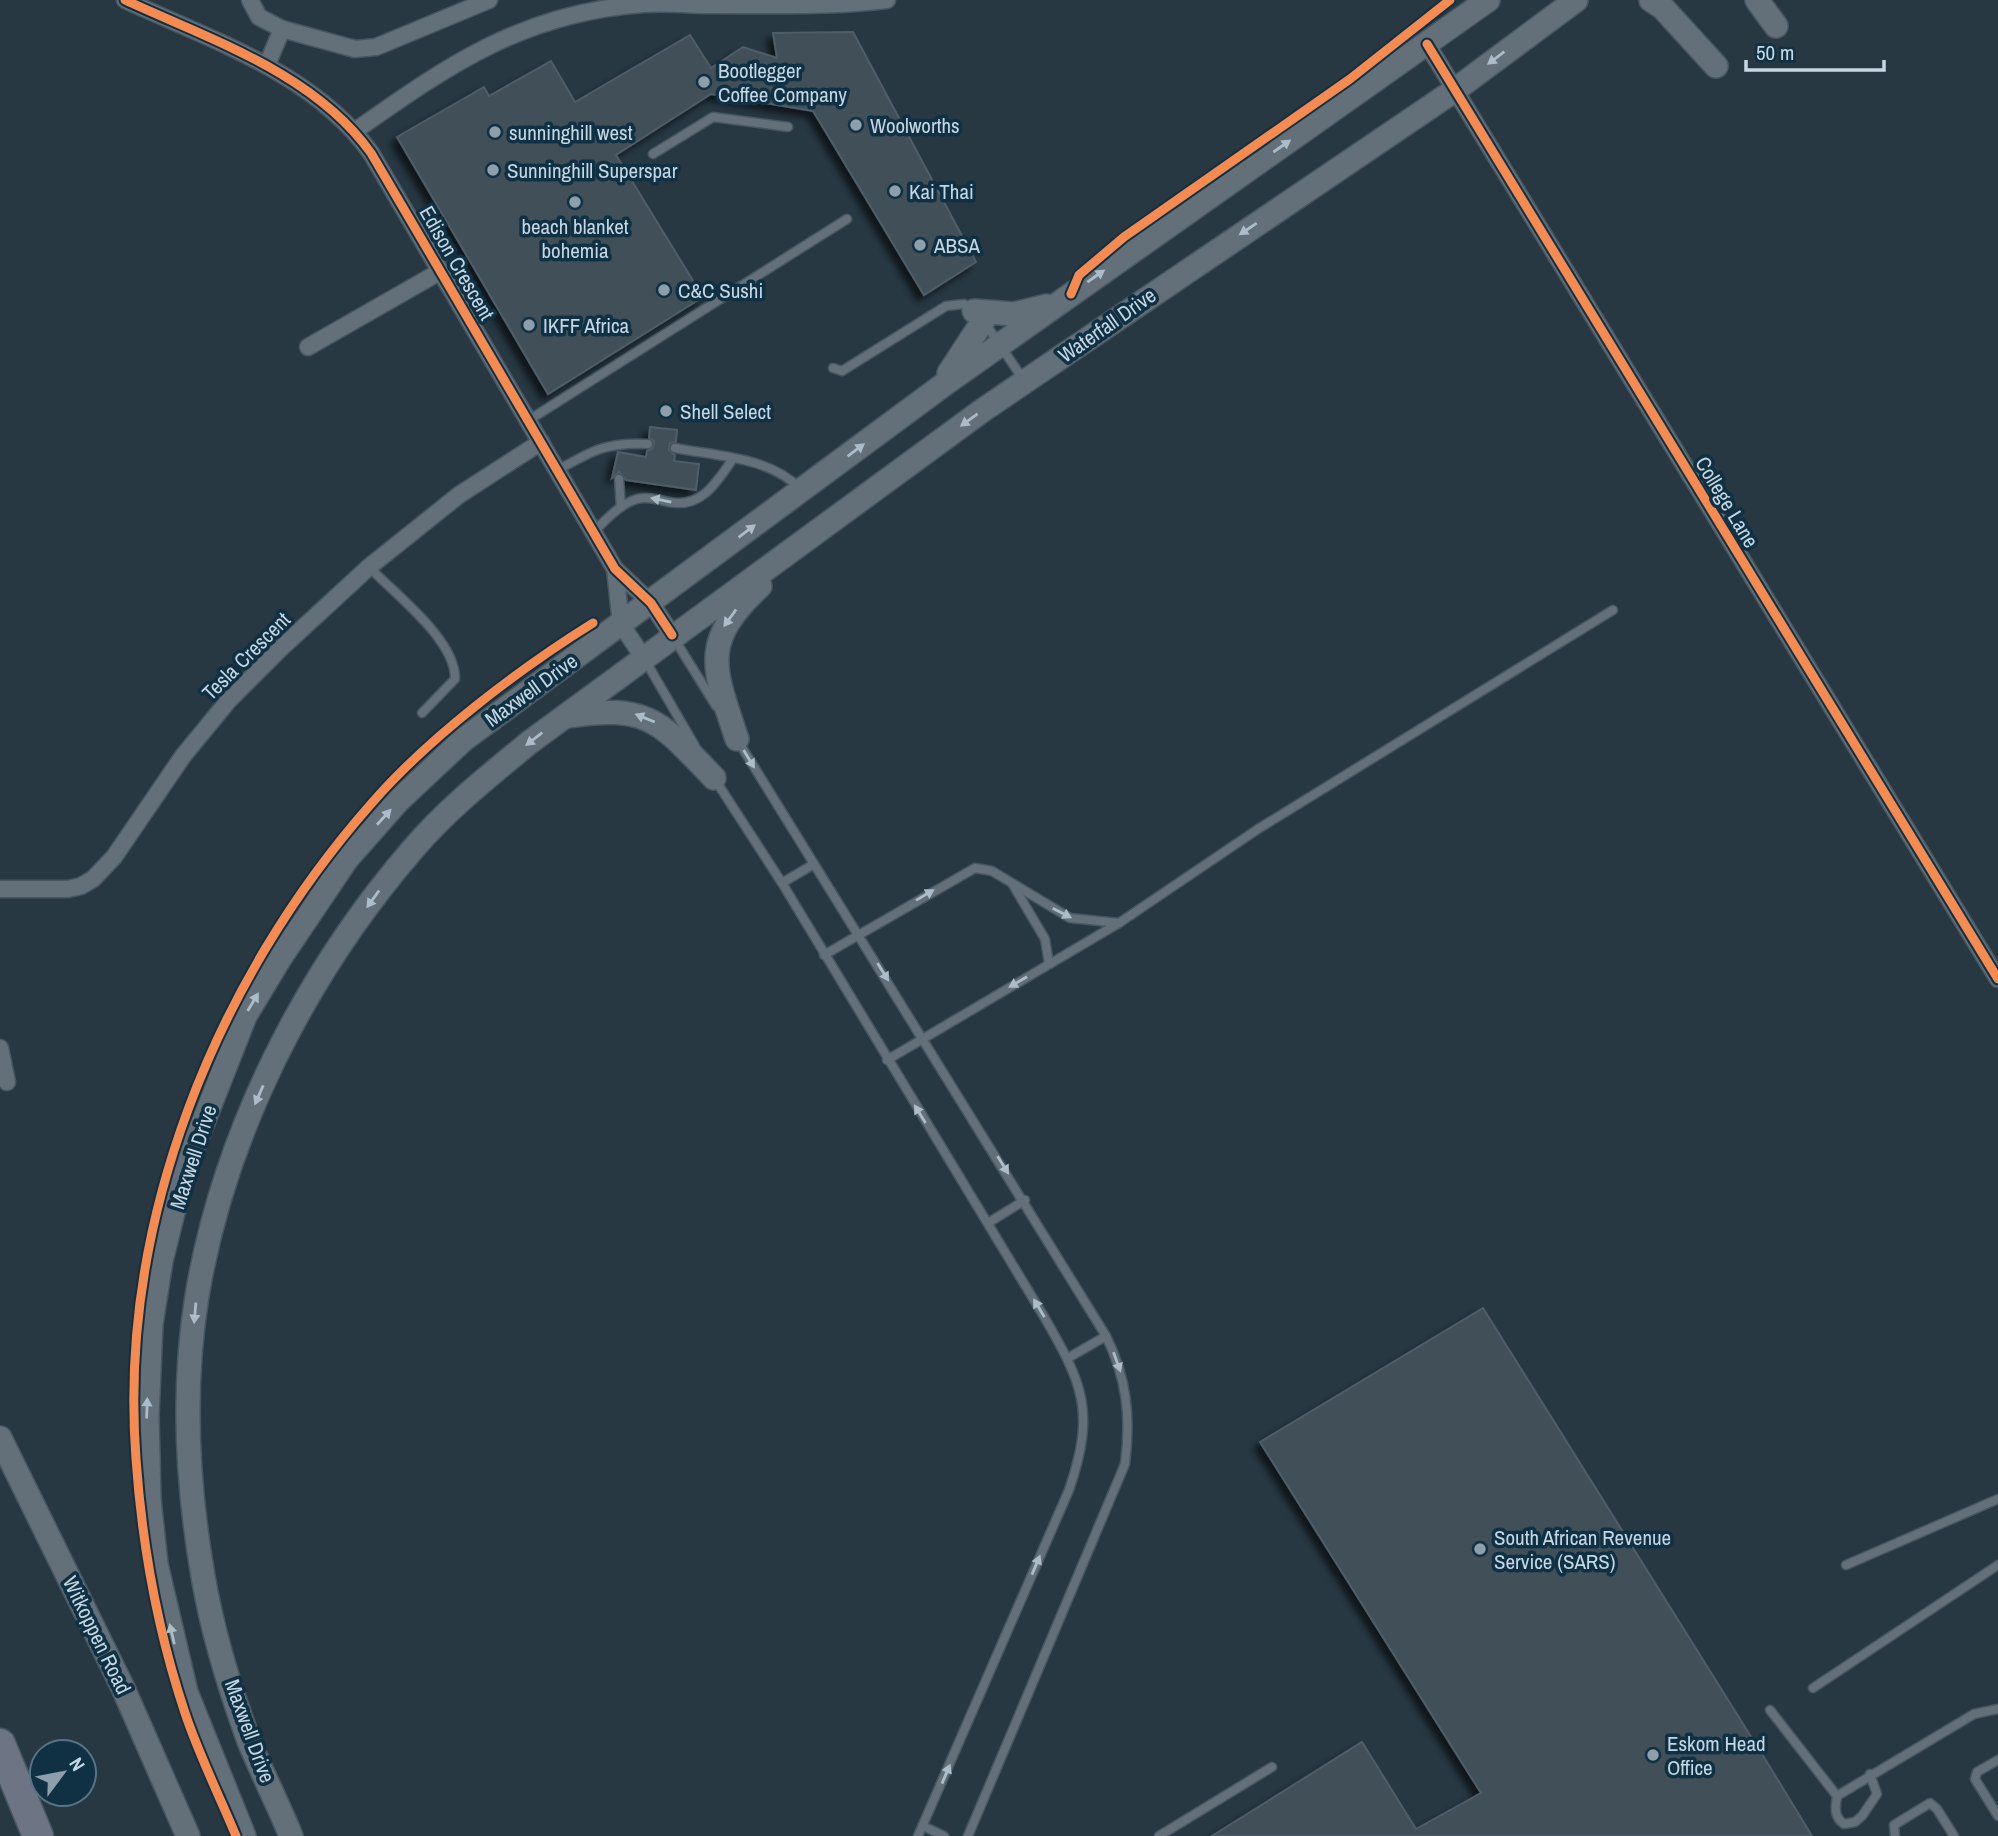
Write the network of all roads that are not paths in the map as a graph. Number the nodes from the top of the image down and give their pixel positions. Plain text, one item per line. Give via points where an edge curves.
1 (125, 0) edge
2 (250, 0) edge
3 (489, 0) edge
4 (887, 0) edge
5 (1488, 0) edge
6 (1576, 0) edge
7 (1590, 0) edge
8 (1651, 0) edge
9 (1671, 0) edge
10 (1757, 0) edge
11 (1762, 0) edge
12 (1551, 17) junction
13 (282, 29) junction
14 (1427, 44) junction
15 (267, 65) junction
16 (1455, 90) junction
17 (788, 127) dead end
18 (355, 131) junction
19 (653, 154) dead end
20 (847, 219) dead end
21 (440, 271) junction
22 (1057, 303) junction
23 (979, 316) junction
24 (1001, 345) junction
25 (307, 347) dead end
26 (833, 368) dead end
27 (1025, 381) junction
28 (946, 383) junction
29 (528, 420) junction
30 (541, 442) junction
31 (620, 442) junction
32 (648, 444) dead end
33 (675, 448) dead end
34 (620, 453) dead end
35 (732, 460) junction
36 (558, 470) junction
37 (619, 479) dead end
38 (801, 490) junction
39 (621, 508) junction
40 (593, 531) junction
41 (792, 549) junction
42 (369, 567) junction
43 (615, 569) junction
44 (651, 603) junction
45 (1613, 610) dead end
46 (621, 624) junction
47 (673, 635) junction
48 (643, 657) junction
49 (422, 713) dead end
50 (563, 717) junction
51 (737, 739) junction
52 (714, 778) junction
53 (814, 864) junction
54 (782, 883) junction
55 (1012, 883) junction
56 (0, 889) edge
57 (1119, 923) junction
58 (859, 934) junction
59 (824, 955) junction
60 (1049, 964) junction
61 (1998, 979) edge
62 (923, 1037) junction
63 (0, 1048) edge
64 (887, 1060) junction
65 (8, 1082) dead end
66 (1025, 1200) junction
67 (988, 1223) junction
68 (1107, 1336) junction
69 (1068, 1358) junction
70 (0, 1438) edge
71 (1998, 1499) edge
72 (1998, 1564) edge
73 (1846, 1565) dead end
74 (1813, 1688) dead end
75 (1998, 1709) edge
76 (1769, 1710) dead end
77 (0, 1744) edge
78 (1998, 1760) edge
79 (1272, 1767) dead end
80 (1870, 1774) junction
81 (1837, 1796) junction
82 (1998, 1816) edge
83 (923, 1826) junction
84 (38, 1836) edge
85 (188, 1836) edge
86 (244, 1836) edge
87 (291, 1836) edge
88 (918, 1836) edge
89 (944, 1836) edge
90 (968, 1836) edge
91 (1159, 1836) edge
92 (1895, 1836) edge
93 (1954, 1836) edge

1 - 15 street, Edison Crescent
2 - 13 street via 259,17
3 - 13 street via 376,47 355,49
4 - 18 street via 643,4 573,14 507,36 444,68
5 - 14 main road
6 - 12 main road, Waterfall Drive
7 - 12 main road
8 - 9 main road via 1716,66
10 - 11 main road via 1776,26
12 -> 16 main road, Waterfall Drive
13 - 15 street
14 - 16 street, College Lane
22 -> 14 main road
15 - 18 street, Edison Crescent
16 -> 27 main road, Waterfall Drive
16 - 61 street, College Lane
17 - 19 lane via 713,117
18 - 21 street, Edison Crescent
20 - 29 lane
21 - 25 street
21 - 29 street, Edison Crescent
22 - 23 main road via 1014,314
22 - 24 main road
23 - 24 lane
23 - 26 lane via 964,304 946,306 842,371
23 - 28 main road
24 - 27 lane
24 - 28 main road
27 -> 41 main road, Waterfall Drive
38 -> 28 main road
29 - 30 street, Edison Crescent
30 - 36 street, Edison Crescent
30 - 42 street, Tesla Crescent via 459,495
31 - 32 lane
31 - 34 lane
31 - 36 lane via 599,447
33 - 35 lane
35 - 38 lane via 788,476
35 -> 39 lane via 718,481 695,501 671,503 645,497
36 - 40 street, Edison Crescent
37 - 39 lane
44 -> 38 main road
39 - 40 lane
40 - 43 street, Edison Crescent
41 - 47 main road, Waterfall Drive
41 -> 51 main road via 737,609 719,637 717,673
42 - 49 lane via 438,638 455,666 455,679
42 - 56 street, Tesla Crescent via 229,700 93,879 68,889
43 - 44 street, Edison Crescent
43 - 46 street, Edison Crescent
44 - 46 main road
44 - 47 street, Edison Crescent
45 - 57 lane via 1258,830
46 - 48 street, Edison Crescent
86 -> 46 main road, Maxwell Drive via 186,1692 156,1564 149,1499 146,1416 151,1324 183,1176 245,1016 346,860 399,800 463,740
47 - 48 main road, Waterfall Drive
47 - 51 lane
48 - 50 main road, Maxwell Drive
48 - 52 lane
52 -> 50 main road via 673,735 642,716 612,711
50 -> 87 main road, Maxwell Drive via 481,782 415,847 337,950 269,1072 243,1131 215,1218 197,1295 189,1382 192,1488 203,1578 249,1740
51 -> 53 lane
52 - 54 lane
53 - 54 lane
53 - 58 lane
54 - 59 lane
55 -> 57 lane via 1070,918
58 -> 55 lane via 975,868 992,871
55 - 60 lane via 1045,939
57 - 60 lane
58 - 59 lane
58 -> 62 lane
59 - 64 lane
60 -> 62 lane
62 - 64 lane
62 -> 66 lane
63 - 65 street
67 -> 64 lane
66 - 67 lane
66 - 68 lane
69 -> 67 lane
68 - 69 lane
68 -> 90 lane via 1119,1363 1129,1408 1125,1464
83 -> 69 lane via 1079,1460 1084,1417 1080,1385
70 - 85 main road, Witkoppen Road via 123,1688
71 - 73 lane
72 - 74 lane
75 - 80 lane via 1974,1714
76 - 81 lane
77 - 84 highway
78 - 82 lane via 1977,1772 1975,1779
79 - 91 lane
80 - 81 lane
80 - 81 lane via 1877,1794 1855,1822 1839,1821
83 - 88 lane
83 - 89 lane
92 - 93 lane via 1894,1825 1930,1803

